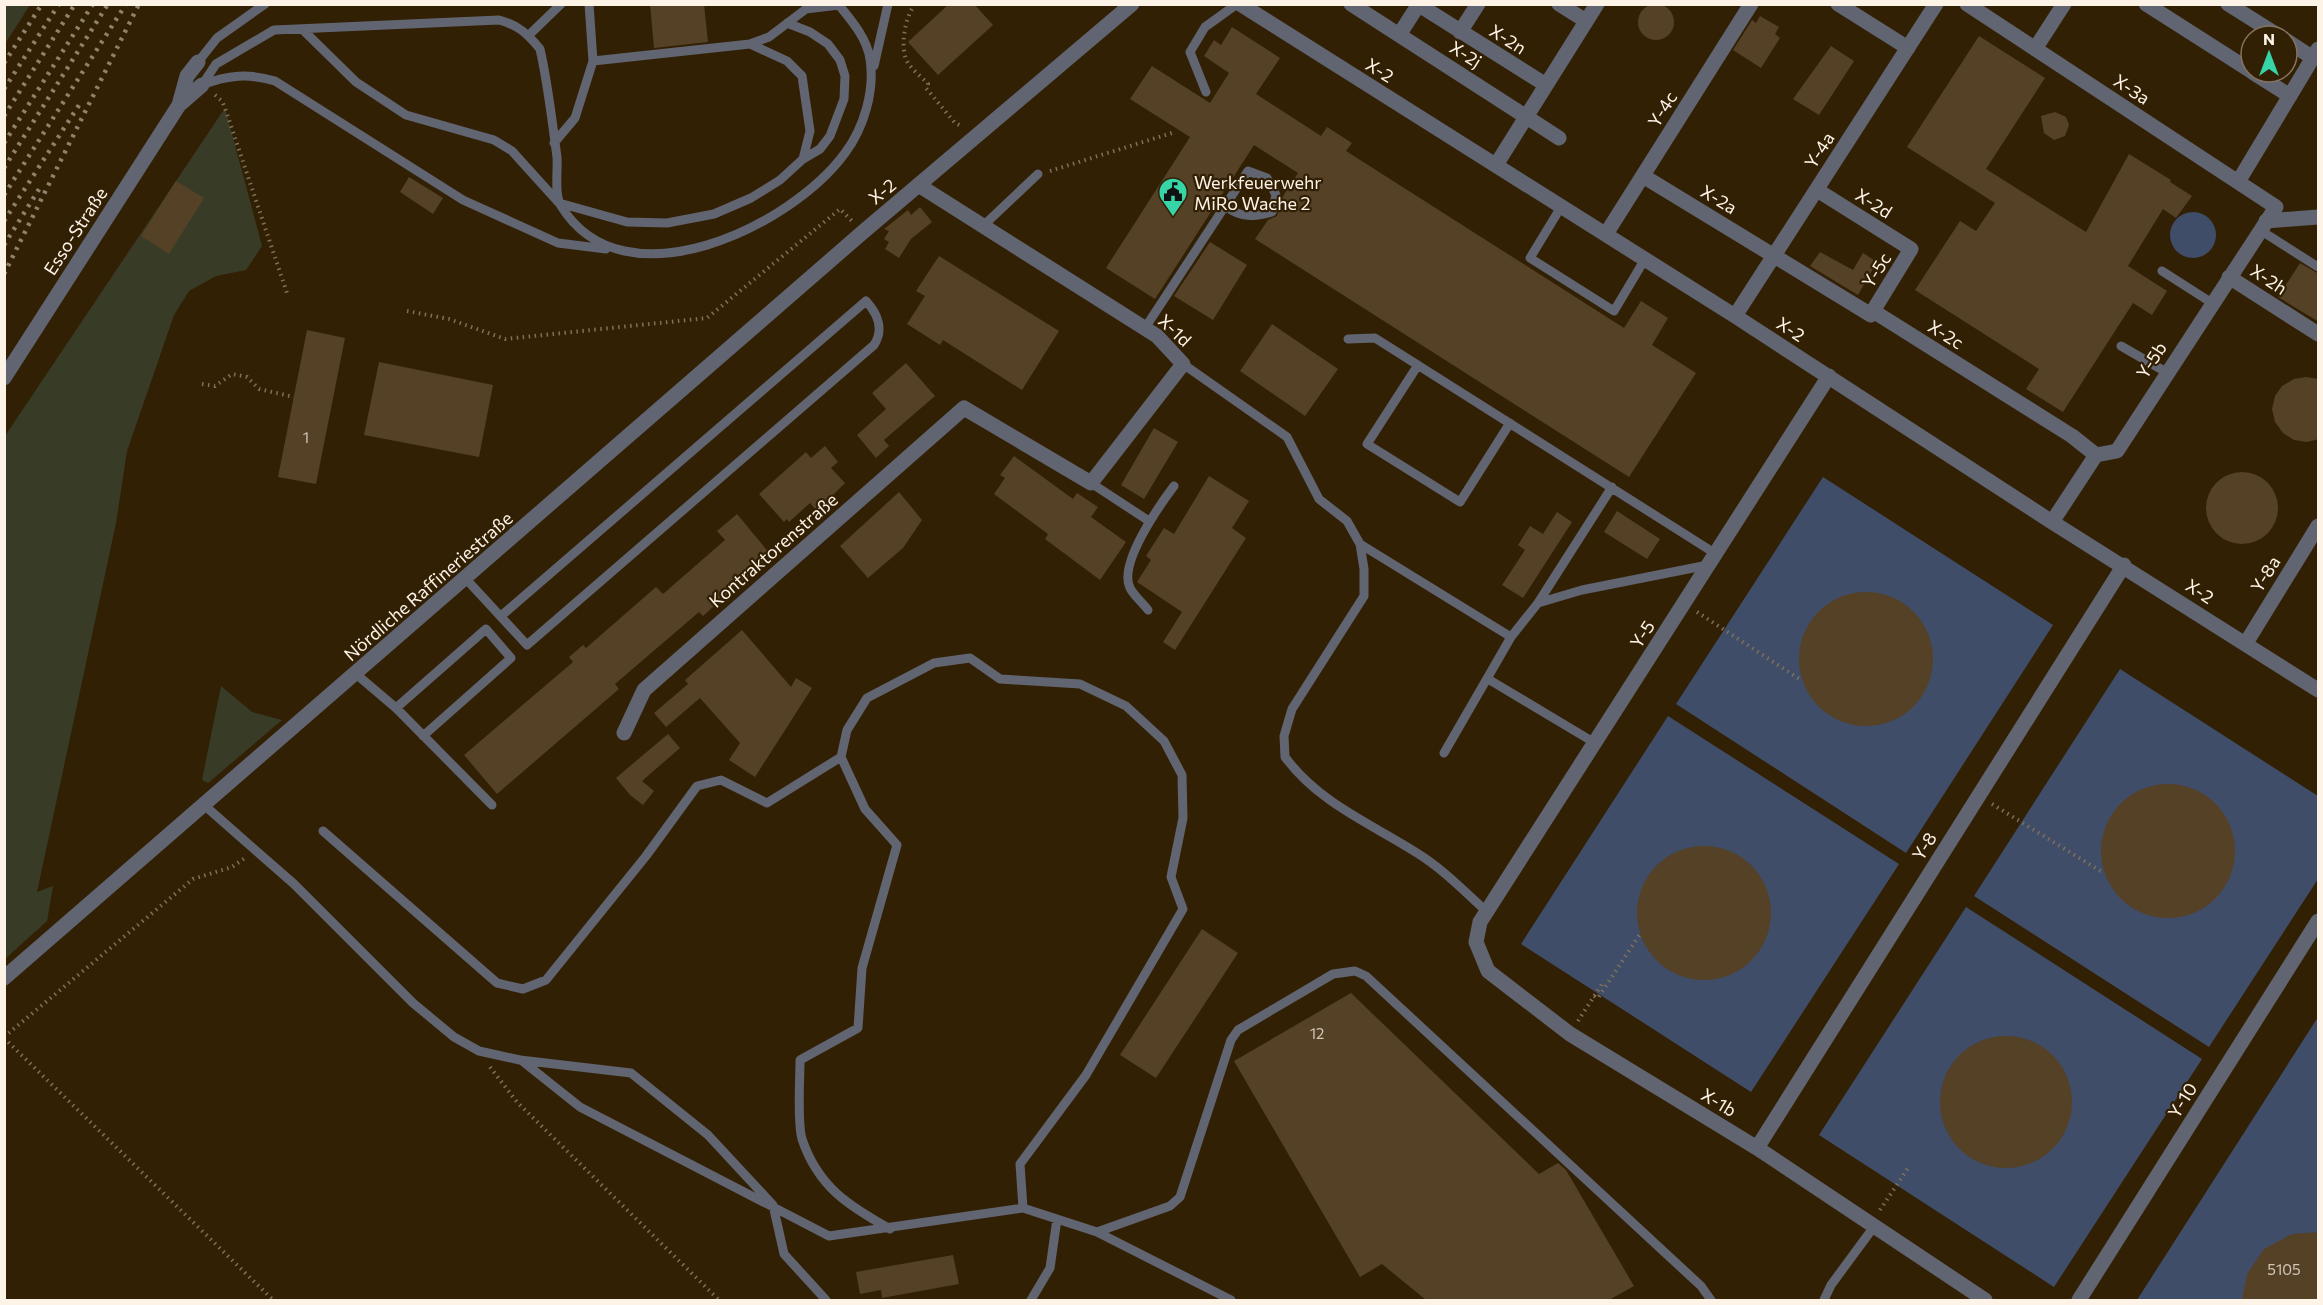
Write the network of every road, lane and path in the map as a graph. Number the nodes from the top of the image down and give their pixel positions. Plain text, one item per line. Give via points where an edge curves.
1 (266, 4) edge
2 (561, 4) edge
3 (589, 4) edge
4 (888, 4) edge
5 (915, 4) edge
6 (1132, 4) edge
7 (1238, 4) edge
8 (1351, 4) edge
9 (1478, 4) edge
10 (1559, 4) edge
11 (1597, 4) edge
12 (1751, 4) edge
13 (1838, 4) edge
14 (1936, 4) edge
15 (1967, 4) edge
16 (2064, 4) edge
17 (2146, 4) edge
18 (2228, 4) edge
19 (839, 5) edge
20 (1419, 5) edge
21 (1586, 21) junction
22 (788, 23) junction
23 (2259, 24) edge
24 (302, 29) junction
25 (1461, 32) junction
26 (529, 35) junction
27 (1399, 35) junction
28 (750, 44) junction
29 (2299, 46) edge
30 (1908, 48) junction
31 (2035, 49) junction
32 (2316, 54) edge
33 (593, 61) junction
34 (198, 62) joint
35 (2239, 64) edge
36 (871, 80) junction
37 (928, 84) dead end
38 (2271, 84) edge
39 (202, 85) junction
40 (1546, 85) junction
41 (1206, 92) dead end
42 (2290, 96) junction
43 (179, 105) junction
44 (1526, 116) junction
45 (1175, 132) dead end
46 (1559, 138) dead end
47 (554, 143) junction
48 (803, 159) junction
49 (1496, 165) junction
50 (1038, 174) joint
51 (1643, 176) junction
52 (2238, 182) junction
53 (920, 186) junction
54 (1817, 190) junction
55 (559, 203) junction
56 (1225, 206) junction
57 (1561, 207) junction
58 (2276, 207) joint
59 (2319, 217) edge
60 (876, 222) joint
61 (983, 226) junction
62 (2263, 226) junction
63 (863, 232) junction
64 (1606, 234) junction
65 (1911, 249) joint
66 (617, 250) junction
67 (1774, 256) junction
68 (1645, 260) junction
69 (2319, 267) edge
70 (2162, 271) dead end
71 (2229, 277) junction
72 (288, 296) dead end
73 (2212, 303) junction
74 (407, 311) dead end
75 (1873, 311) junction
76 (1735, 316) junction
77 (1145, 328) junction
78 (2319, 334) edge
79 (1348, 339) dead end
80 (2121, 346) dead end
81 (1183, 364) junction
82 (1418, 365) junction
83 (2166, 372) junction
84 (1829, 376) junction
85 (4, 378) edge
86 (202, 384) dead end
87 (294, 397) dead end
88 (1510, 423) junction
89 (2096, 455) junction
90 (1092, 483) junction
91 (1174, 486) dead end
92 (1612, 487) junction
93 (1149, 521) junction
94 (2052, 522) junction
95 (2319, 526) edge
96 (1360, 544) junction
97 (1712, 560) junction
98 (2124, 566) junction
99 (466, 579) junction
100 (1538, 603) junction
101 (1684, 603) junction
102 (1148, 610) dead end
103 (501, 616) junction
104 (1511, 637) junction
105 (2246, 643) junction
106 (356, 674) junction
107 (1488, 679) junction
108 (1801, 680) dead end
109 (2319, 690) edge
110 (396, 708) junction
111 (624, 733) dead end
112 (423, 736) junction
113 (1595, 743) junction
114 (1444, 753) dead end
115 (841, 757) junction
116 (1979, 796) junction
117 (204, 805) junction
118 (492, 805) dead end
119 (323, 831) dead end
120 (257, 850) junction
121 (2102, 872) dead end
122 (1487, 912) junction
123 (2319, 921) edge
124 (1640, 934) dead end
125 (4, 978) edge
126 (1602, 984) dead end
127 (1594, 996) junction
128 (1570, 1034) junction
129 (4, 1037) edge
130 (479, 1051) junction
131 (520, 1060) junction
132 (1758, 1148) junction
133 (1908, 1168) dead end
134 (773, 1205) junction
135 (1023, 1208) junction
136 (1057, 1219) junction
137 (1872, 1227) junction
138 (890, 1229) junction
139 (1097, 1233) junction
140 (273, 1300) edge
141 (719, 1300) edge
142 (826, 1300) edge
143 (1031, 1300) edge
144 (1231, 1300) edge
145 (1710, 1300) edge
146 (1824, 1300) edge
147 (1985, 1300) edge
148 (2079, 1300) edge

1 - 34 lane via 217,38
2 - 26 lane
3 - 33 lane
4 - 36 lane
5 - 37 path via 903,41 907,62
6 - 53 street, X-2
7 - 41 lane via 1205,27 1190,52
7 - 49 street, X-2
8 - 27 street, X-2j
9 - 25 street
10 - 21 street
11 - 21 street
12 - 51 street, Y-4c
13 - 30 street
14 - 30 street, Y-4a
15 - 31 street, X-3a
16 - 31 street
17 - 35 street
18 - 23 street
19 - 22 lane via 806,9
19 - 36 lane via 863,39 870,57
20 - 25 street, X-2n
20 - 27 street
21 - 40 street
22 - 28 lane via 769,37
22 - 48 lane via 828,44 840,60 845,76 844,99 830,136 820,149
24 - 26 lane via 499,20
24 - 39 lane via 274,30 262,36 216,64
24 - 55 lane via 356,82 406,115 494,140 512,151
25 - 40 street, X-2n
26 - 47 lane via 540,49
27 - 44 street, X-2j
28 - 33 lane
28 - 48 lane via 788,61 802,76 810,131
29 - 32 street
30 - 54 street, Y-4a
31 - 52 street, X-3a
32 - 42 street
33 - 47 lane via 575,118
34 - 43 street, Esso-Straße via 187,76
36 - 66 lane via 864,115 847,151 835,166 784,208 704,246 656,254
38 - 42 street
39 - 43 street, Esso-Straße
39 - 66 lane via 235,76 255,75 275,81 463,200 558,243
39 - 72 path via 222,101
40 - 44 street
42 - 52 street
43 - 85 street, Esso-Straße
44 - 46 street, X-2j
44 - 49 street
45 - 50 path
47 - 55 lane
48 - 55 lane via 751,198 714,213 667,223 627,222
49 - 57 street, X-2
50 - 61 lane
51 - 64 street, Y-4c
51 - 67 street, X-2a
52 - 58 street, X-3a
53 - 60 street, X-2
53 - 61 street, X-1d
54 - 65 street, X-2d
54 - 67 street, Y-4a
55 - 66 lane via 593,240
56 - 56 lane via 1248,171 1268,178 1276,195 1272,212 1252,218
56 - 77 lane
57 - 64 street, X-2
57 - 68 lane via 1530,258 1614,311
58 - 62 street, Y-5b
59 - 62 street
60 - 63 street, Nördliche Raffineriestraße
61 - 77 street, X-1d
62 - 69 lane
62 - 71 street, Y-5b
63 - 74 path via 840,209 707,318 505,339 449,319
63 - 99 street, Nördliche Raffineriestraße
64 - 68 street, X-2
65 - 75 street, Y-5c
67 - 75 street, X-2c via 1871,315
67 - 76 street, Y-4a
68 - 76 street, X-2
70 - 73 lane
71 - 73 street, Y-5b
71 - 78 street, X-2h
73 - 83 street, Y-5b
75 - 89 street, X-2c
76 - 84 street, X-2
77 - 81 street, X-1d
79 - 82 lane via 1375,338
80 - 83 lane
81 - 90 street, X-1d
81 - 96 lane via 1287,437 1319,499 1347,520
82 - 88 lane
82 - 88 lane via 1368,444 1460,502
83 - 89 street, Y-5b via 2117,451
84 - 94 street, X-2
84 - 97 street, Y-5
86 - 87 path via 215,386 232,374 247,377 259,389
88 - 92 lane
89 - 94 street
90 - 93 lane
90 - 111 street, Kontraktorenstraße via 964,408 644,690
91 - 93 lane
92 - 97 lane
92 - 100 lane
93 - 102 lane via 1128,572 1130,587
94 - 98 street, X-2
95 - 105 street, Y-8a
96 - 104 lane
96 - 122 lane via 1364,596 1292,709 1284,736 1285,757 1316,790 1352,816 1417,853
97 - 100 lane
97 - 101 street, Y-5
98 - 105 street, X-2
98 - 116 street, Y-8
99 - 103 lane
99 - 106 street, Nördliche Raffineriestraße
100 - 104 lane
101 - 108 path
101 - 113 street, Y-5
103 - 103 lane via 527,645 874,345 880,329 873,308 866,301
104 - 107 lane
105 - 109 street, X-2
106 - 110 lane
106 - 117 street, Nördliche Raffineriestraße
107 - 113 lane
107 - 114 lane
110 - 112 lane
110 - 112 lane via 486,629 512,658
112 - 118 lane
113 - 122 street, Y-5
115 - 119 lane via 767,803 721,780 697,786 546,980 523,989 497,983
115 - 135 lane via 847,730 867,698 934,663 970,658 1000,679 1080,684 1126,706 1164,741 1182,775 1183,818 1171,877 1183,909 1086,1075 1020,1164
115 - 138 lane via 865,809 897,844 862,968 858,1028 800,1060 801,1138 822,1180 848,1206
116 - 121 path
116 - 132 street, Y-8
117 - 120 lane
117 - 125 street, Nördliche Raffineriestraße
120 - 129 path via 232,867 193,879
120 - 130 lane via 412,1003 454,1037
122 - 128 street, X-1b via 1480,922 1476,942 1488,971
123 - 148 street, Y-10
124 - 127 path via 1598,998
126 - 127 path
127 - 128 path
128 - 132 street, X-1b
129 - 140 path
130 - 131 lane
130 - 141 path via 517,1102
131 - 134 lane via 580,1107
131 - 134 lane via 631,1073 708,1135
132 - 137 street, X-1b
133 - 137 path
134 - 138 lane via 829,1236
134 - 142 lane via 784,1254
135 - 136 lane
135 - 138 lane
136 - 139 lane
136 - 143 lane via 1050,1268
137 - 146 lane
137 - 147 street, X-1b
139 - 144 lane
139 - 145 lane via 1170,1206 1180,1197 1231,1040 1238,1030 1333,974 1355,971 1366,976 1701,1286

